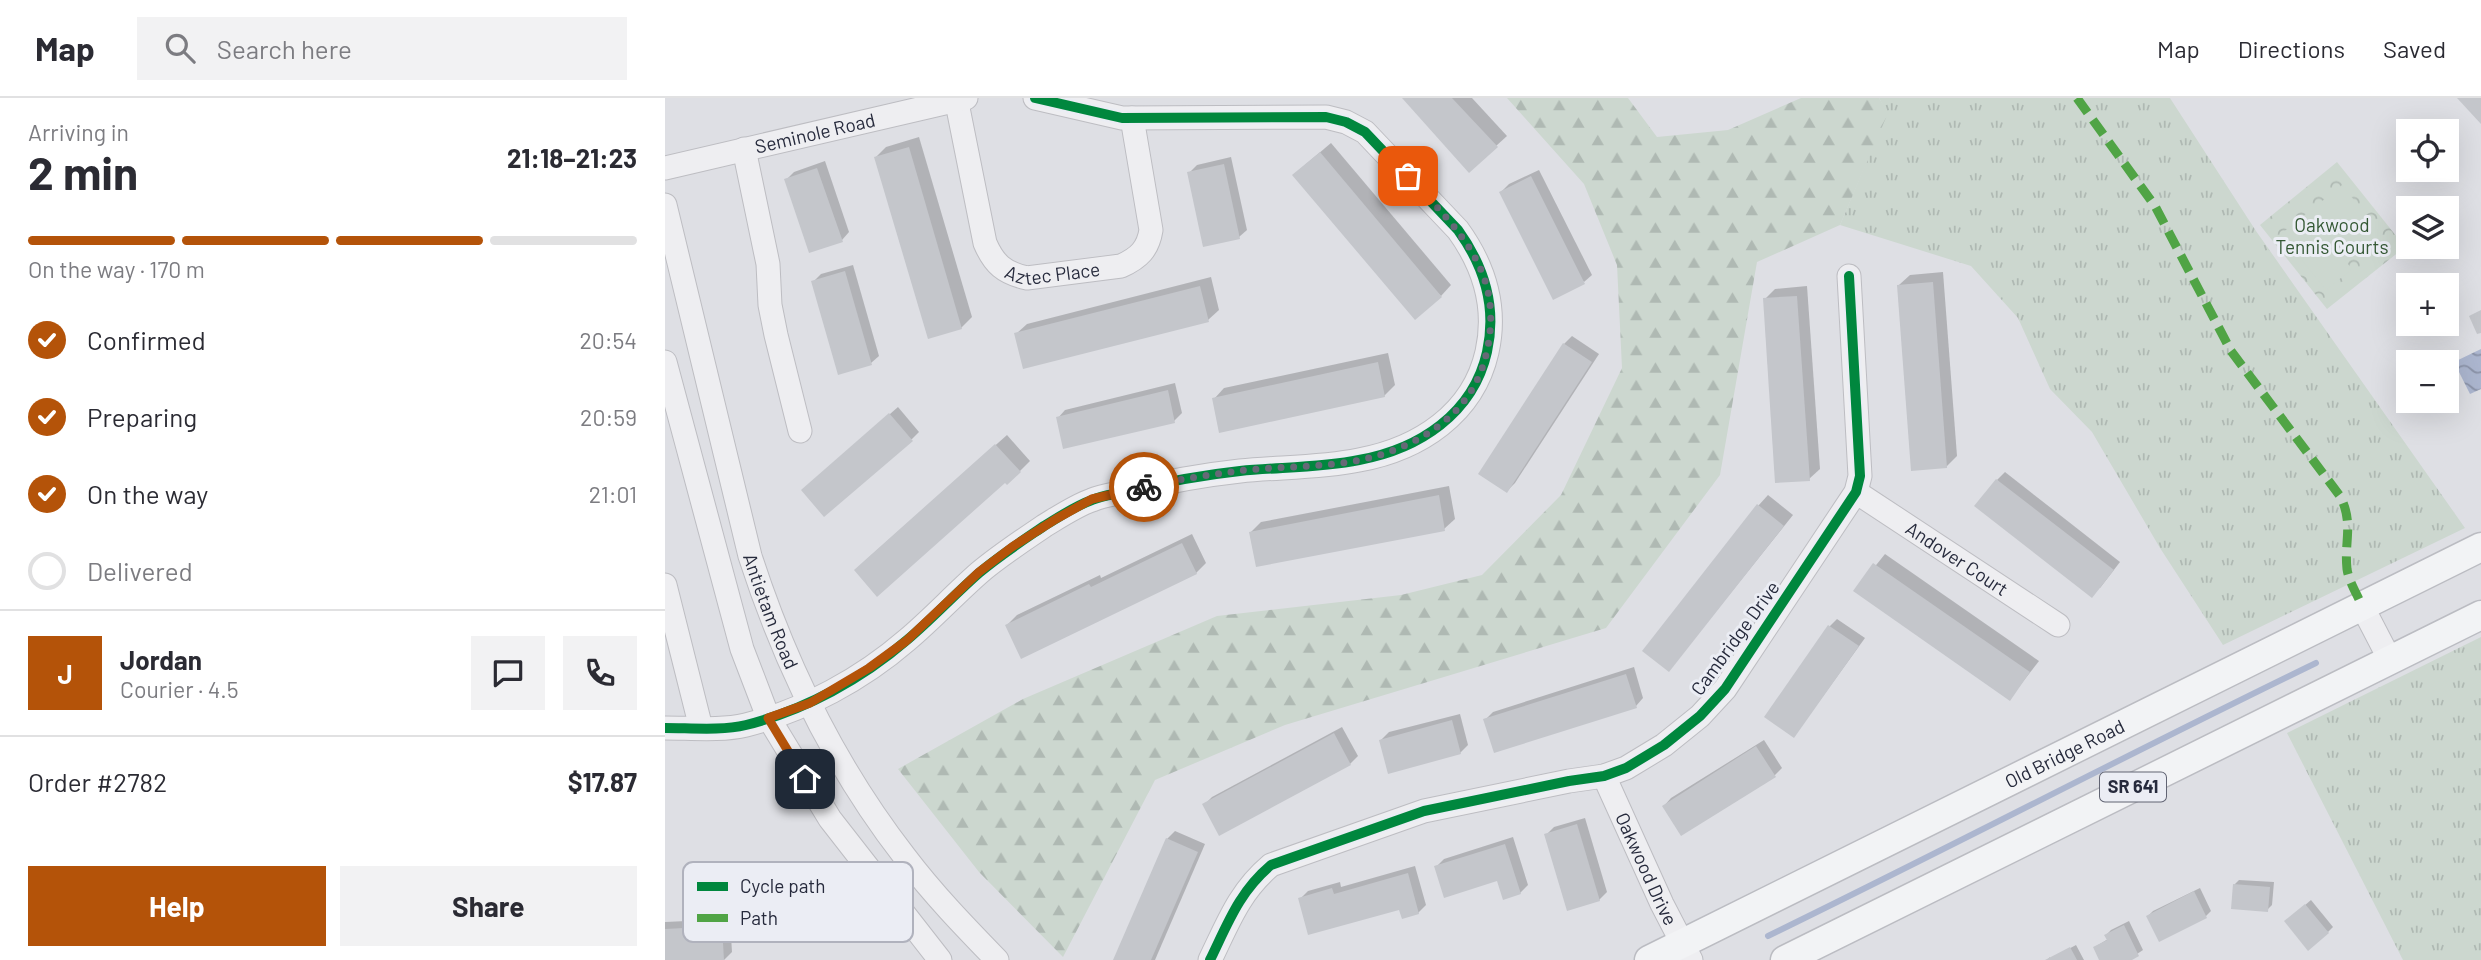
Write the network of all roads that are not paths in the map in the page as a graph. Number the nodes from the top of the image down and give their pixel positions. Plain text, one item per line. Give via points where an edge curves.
1 (1035, 98) edge
2 (959, 99) edge
3 (1132, 118) junction
4 (744, 149) junction
5 (665, 168) edge
6 (665, 205) edge
7 (1849, 276) dead end
8 (665, 362) edge
9 (800, 431) dead end
10 (1856, 492) junction
11 (2481, 547) edge
12 (665, 585) edge
13 (2362, 606) junction
14 (2481, 615) edge
15 (2057, 625) dead end
16 (2390, 660) junction
17 (810, 703) junction
18 (768, 718) junction
19 (665, 728) edge
20 (701, 728) junction
21 (1604, 776) junction
22 (864, 862) edge
23 (908, 862) edge
24 (913, 868) edge
25 (913, 925) edge
26 (1686, 951) edge
27 (940, 960) edge
28 (997, 960) edge
29 (1210, 960) edge
30 (1649, 960) edge
31 (1785, 960) edge

1 - 3 street
2 - 3 street, Aztec Place via 985,243 1002,270 1027,278 1121,265 1143,252 1151,230
2 - 4 street, Seminole Road
3 - 17 street via 1326,117 1364,132 1458,230 1482,270 1489,295 1490,341 1476,385 1444,422 1388,453 1357,461 1237,471 1092,499 1012,547 906,641
4 - 5 street, Seminole Road
4 - 9 street via 768,264 770,305
6 - 17 street, Antietam Road via 750,556 768,610
7 - 10 street, Cambridge Drive via 1860,476
8 - 18 street, Antietam Road via 743,649
10 - 15 street, Andover Court
10 - 21 street, Cambridge Drive via 1725,688 1664,745
11 - 13 main road, Old Bridge Road
12 - 20 street
13 - 16 street
13 - 26 main road, Old Bridge Road
14 - 16 main road, SR 641
16 - 31 main road, SR 641
17 - 18 street
17 - 23 street, Antietam Road via 868,806
18 - 20 street via 744,726
18 - 22 street, Antietam Road via 830,819
19 - 20 street
21 - 26 street, Oakwood Drive
21 - 29 street, Cambridge Drive via 1424,811 1271,865 1240,898
24 - 28 street, Antietam Road
25 - 27 street, Antietam Road
26 - 30 main road, Old Bridge Road

